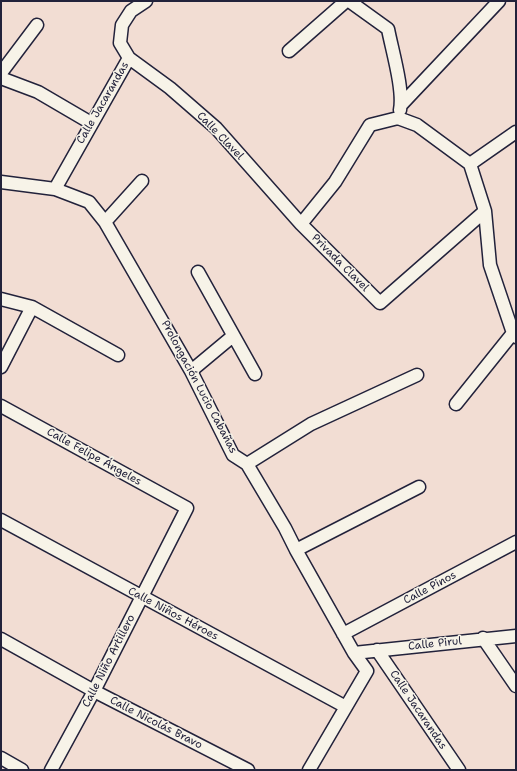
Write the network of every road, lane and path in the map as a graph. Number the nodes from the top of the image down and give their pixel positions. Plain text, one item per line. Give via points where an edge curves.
1 (146, 1) edge
2 (346, 1) edge
3 (349, 1) edge
4 (499, 1) edge
5 (128, 6) edge
6 (37, 25) dead end
7 (289, 51) dead end
8 (129, 58) junction
9 (1, 73) edge
10 (1, 78) edge
11 (401, 105) junction
12 (398, 118) junction
13 (91, 123) junction
14 (516, 132) edge
15 (470, 164) junction
16 (142, 181) dead end
17 (1, 182) edge
18 (55, 189) junction
19 (485, 211) junction
20 (105, 222) junction
21 (301, 224) junction
22 (198, 272) dead end
23 (1, 299) edge
24 (32, 307) junction
25 (514, 335) edge
26 (233, 336) junction
27 (118, 355) dead end
28 (1, 367) edge
29 (191, 371) junction
30 (255, 374) dead end
31 (417, 374) dead end
32 (456, 404) dead end
33 (1, 406) edge
34 (247, 464) junction
35 (419, 487) dead end
36 (187, 508) joint
37 (1, 520) edge
38 (516, 542) edge
39 (296, 550) junction
40 (142, 597) junction
41 (343, 634) junction
42 (516, 636) edge
43 (483, 638) junction
44 (1, 639) edge
45 (377, 650) junction
46 (354, 653) junction
47 (516, 686) edge
48 (94, 691) junction
49 (346, 707) junction
50 (1, 758) edge
51 (22, 770) edge
52 (51, 770) edge
53 (248, 770) edge
54 (309, 770) edge
55 (459, 770) edge

1 - 5 street, Calle Jacarandas
2 - 7 street
3 - 11 street via 388,29
4 - 11 street
5 - 8 street, Calle Jacarandas via 120,43
6 - 9 street
8 - 13 street, Calle Jacarandas
8 - 21 street, Calle Clavel via 170,88 216,128
10 - 13 street via 38,92
11 - 12 street
12 - 15 street via 417,125
12 - 21 street via 370,125 335,182
13 - 18 street, Calle Jacarandas
14 - 15 street
15 - 19 street
16 - 20 street
17 - 18 street, Prolongación Lucio Cabañas
18 - 20 street, Prolongación Lucio Cabañas via 88,202
19 - 21 street, Privada Clavel via 380,303
19 - 25 street via 490,265
20 - 29 street, Prolongación Lucio Cabañas
22 - 26 street
23 - 24 street
24 - 27 street
24 - 28 street
25 - 32 street
26 - 29 street
26 - 30 street
29 - 34 street, Prolongación Lucio Cabañas via 233,455
31 - 34 street via 311,424
33 - 36 street, Calle Felipe Ángeles
34 - 39 street, Prolongación Lucio Cabañas
35 - 39 street
36 - 40 street, Calle Niño Artillero
37 - 40 street, Calle Niños Héroes
38 - 41 street, Calle Pinos
39 - 41 street, Prolongación Lucio Cabañas
40 - 48 street, Calle Niño Artillero
40 - 49 street, Calle Niños Héroes
41 - 46 street, Prolongación Lucio Cabañas
42 - 43 street, Calle Pirul
43 - 45 street, Calle Pirul
43 - 47 street
44 - 48 street, Calle Nicolás Bravo
45 - 46 street, Calle Pirul
45 - 55 street, Calle Jacarandas
46 - 49 street, Prolongación Lucio Cabañas via 367,672
48 - 52 street, Calle Niño Artillero
48 - 53 street, Calle Nicolás Bravo
49 - 54 street
50 - 51 street

